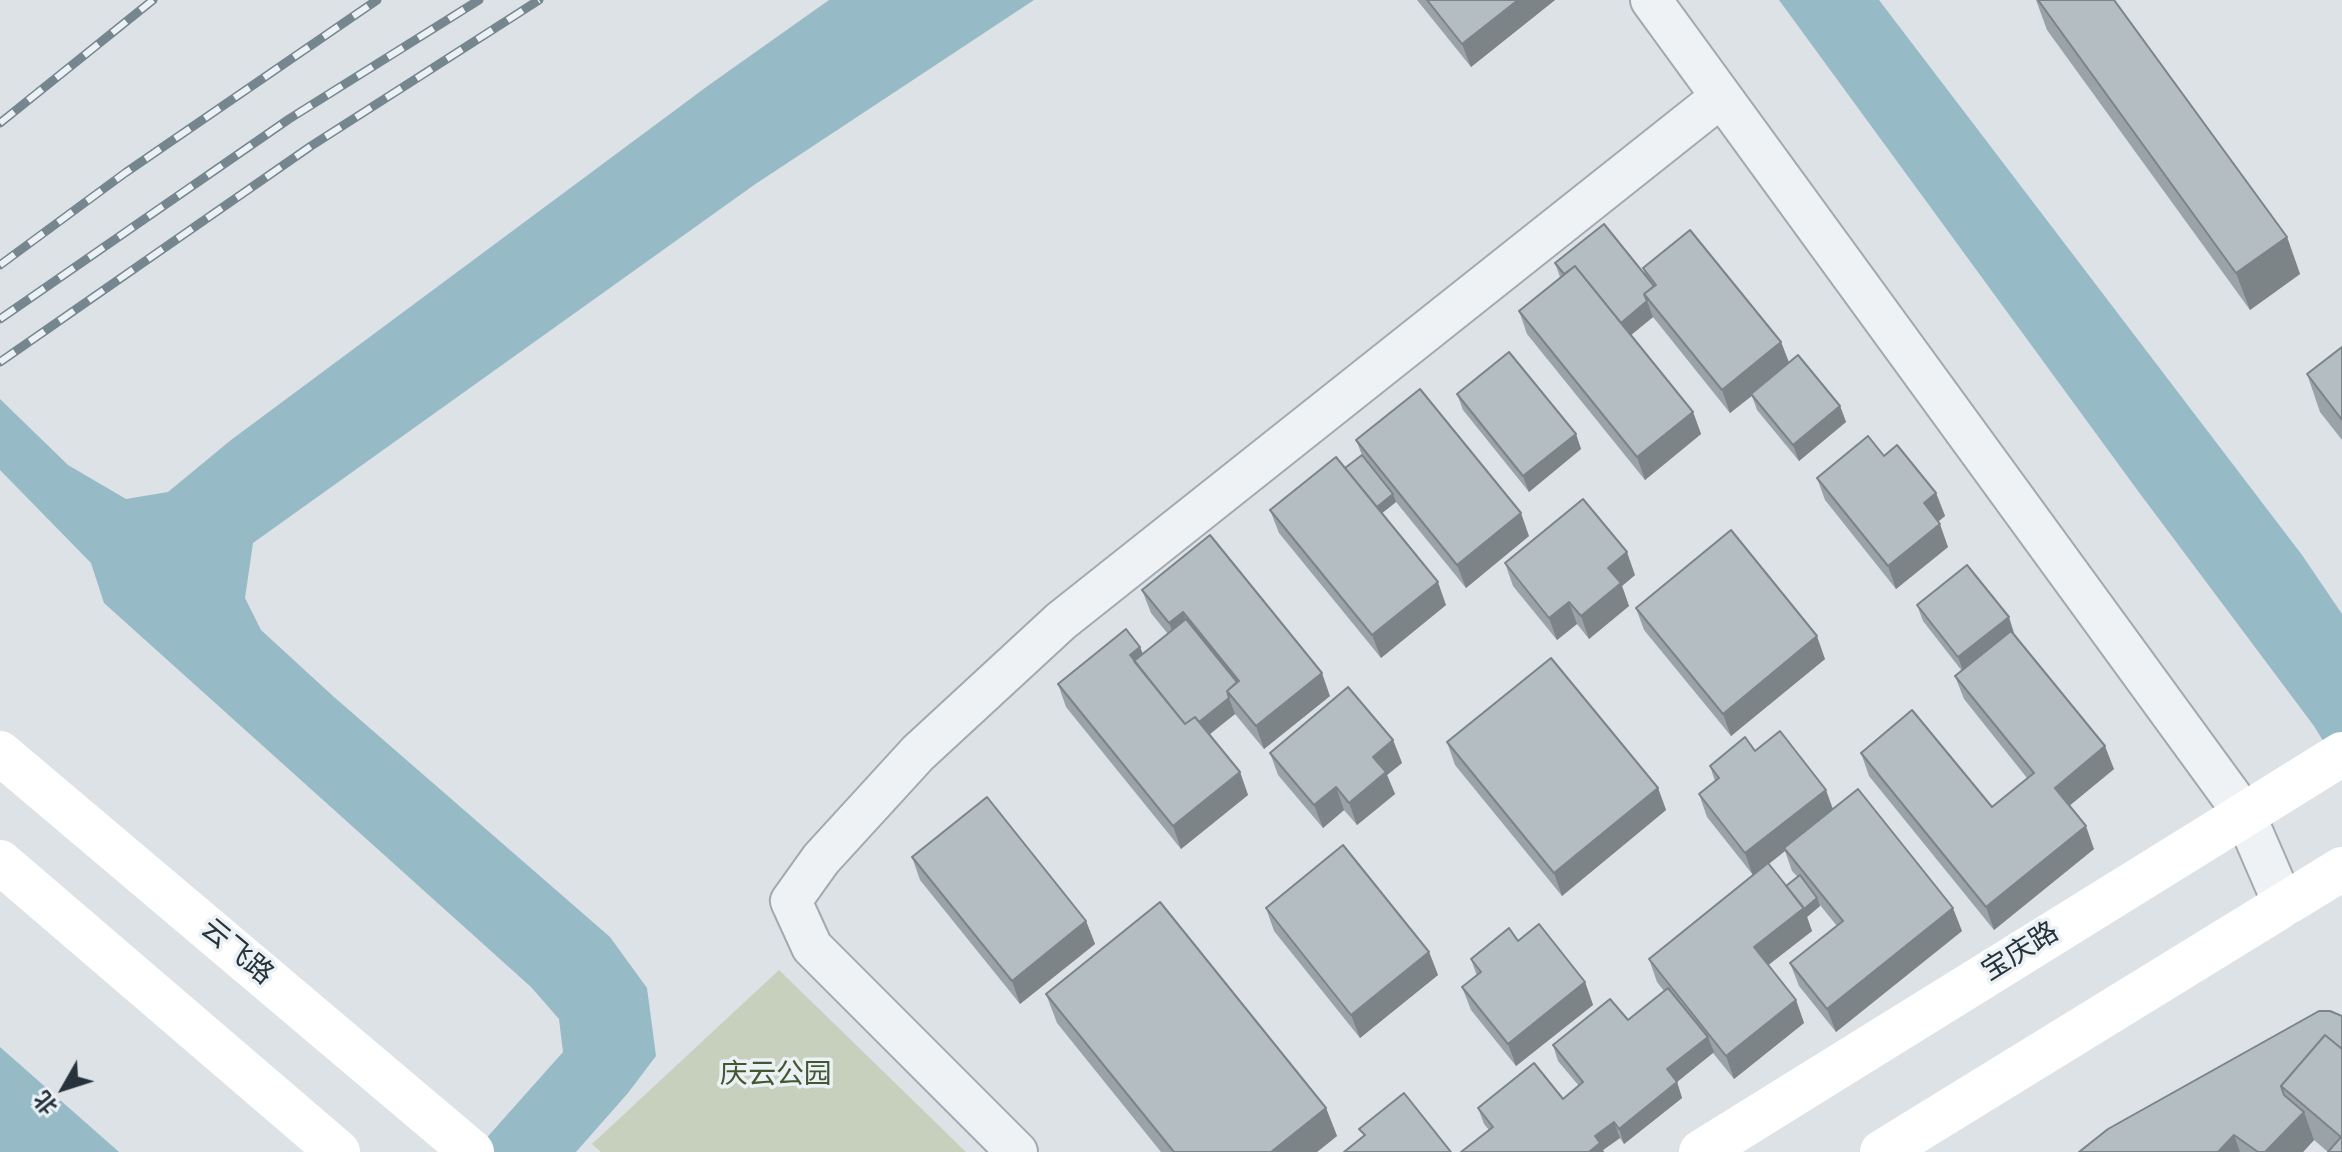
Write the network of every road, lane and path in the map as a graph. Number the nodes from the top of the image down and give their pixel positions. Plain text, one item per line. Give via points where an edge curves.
1 (1651, 0) edge
2 (1721, 97) junction
3 (0, 753) edge
4 (2342, 754) edge
5 (2246, 814) junction
6 (0, 862) edge
7 (2342, 869) edge
8 (2286, 904) junction
9 (338, 1152) edge
10 (472, 1152) edge
11 (1017, 1152) edge
12 (1701, 1152) edge
13 (1882, 1152) edge

1 - 2 street
2 - 5 street
2 - 11 street via 1061,621 918,753 821,859 791,901 812,947
3 - 10 main road, 云飞路
4 - 5 main road, 宝庆路
5 - 8 street
5 - 12 main road, 宝庆路
6 - 9 main road
7 - 8 main road
8 - 13 main road

